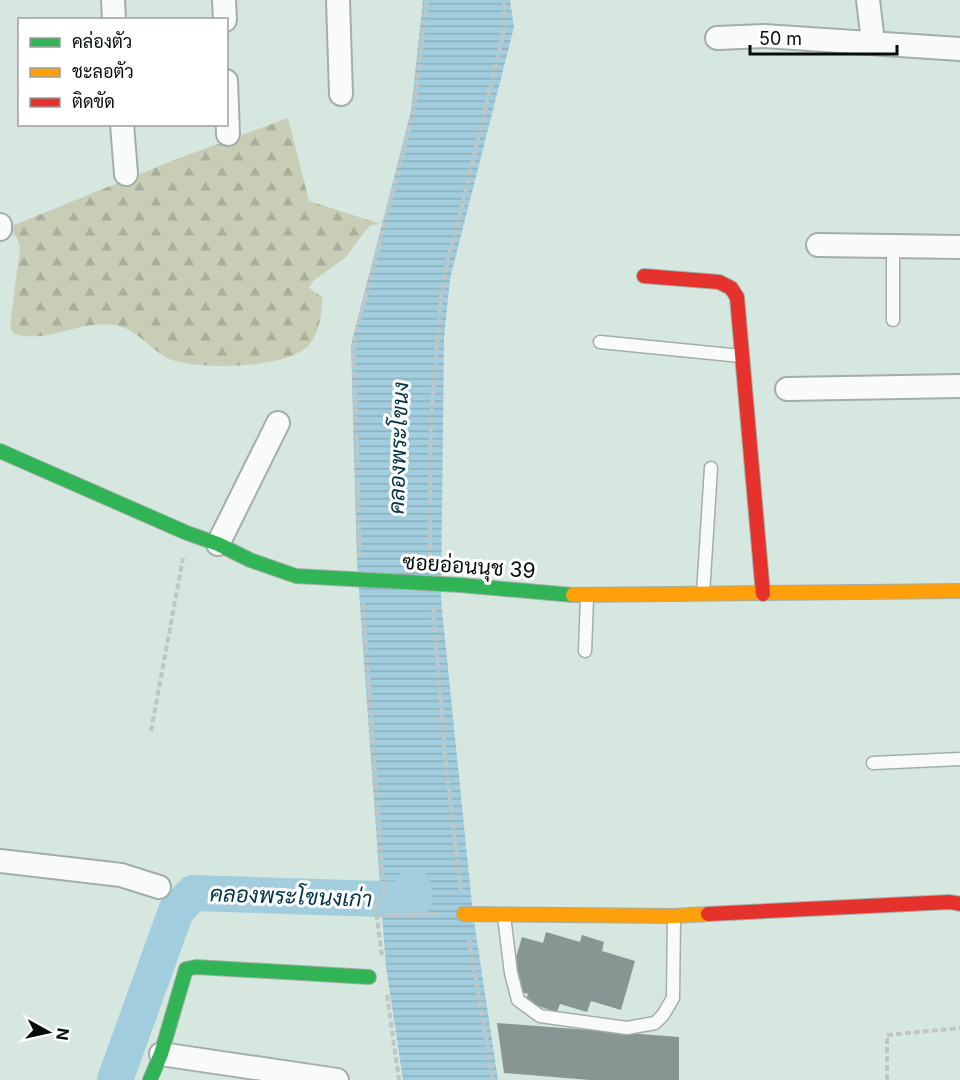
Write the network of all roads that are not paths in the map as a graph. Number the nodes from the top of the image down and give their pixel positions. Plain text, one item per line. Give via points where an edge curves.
1 (113, 0) edge
2 (224, 0) edge
3 (338, 0) edge
4 (868, 0) edge
5 (114, 18) edge
6 (225, 18) edge
7 (717, 38) dead end
8 (873, 42) junction
9 (960, 49) edge
10 (341, 94) dead end
11 (122, 126) edge
12 (228, 126) edge
13 (228, 134) dead end
14 (126, 174) dead end
15 (818, 245) dead end
16 (893, 246) junction
17 (960, 247) edge
18 (644, 276) dead end
19 (892, 320) dead end
20 (600, 342) dead end
21 (741, 356) junction
22 (960, 386) edge
23 (787, 389) dead end
24 (278, 423) dead end
25 (0, 451) edge
26 (711, 468) dead end
27 (218, 544) junction
28 (960, 591) edge
29 (763, 594) junction
30 (703, 595) junction
31 (587, 596) junction
32 (585, 651) dead end
33 (960, 759) edge
34 (873, 763) dead end
35 (0, 861) edge
36 (159, 886) dead end
37 (960, 904) edge
38 (464, 907) road end
39 (504, 913) junction
40 (674, 916) junction
41 (369, 977) dead end
42 (161, 1054) junction
43 (150, 1080) edge
44 (337, 1080) edge

1 - 5 street
2 - 6 street
3 - 10 street
4 - 8 street
7 - 8 street via 748,35
8 - 9 street
11 - 14 street
12 - 13 street
15 - 16 street
16 - 17 street
16 - 19 lane
18 - 21 street via 719,282 731,288 737,297
20 - 21 lane
21 - 29 street
22 - 23 street
24 - 27 street
25 - 27 street, ซอยอ่อนนุช 39
26 - 30 lane
27 - 31 street, ซอยอ่อนนุช 39 via 296,576
28 - 29 street, ซอยอ่อนนุช 39
29 - 30 street, ซอยอ่อนนุช 39
30 - 31 street, ซอยอ่อนนุช 39
31 - 32 lane
33 - 34 lane
35 - 36 street via 121,875
37 - 40 street
38 - 39 street
39 - 40 street
39 - 40 lane via 511,973 519,1000 540,1016 627,1028 655,1023 673,998
41 - 42 street via 186,969
42 - 43 street
42 - 44 street

